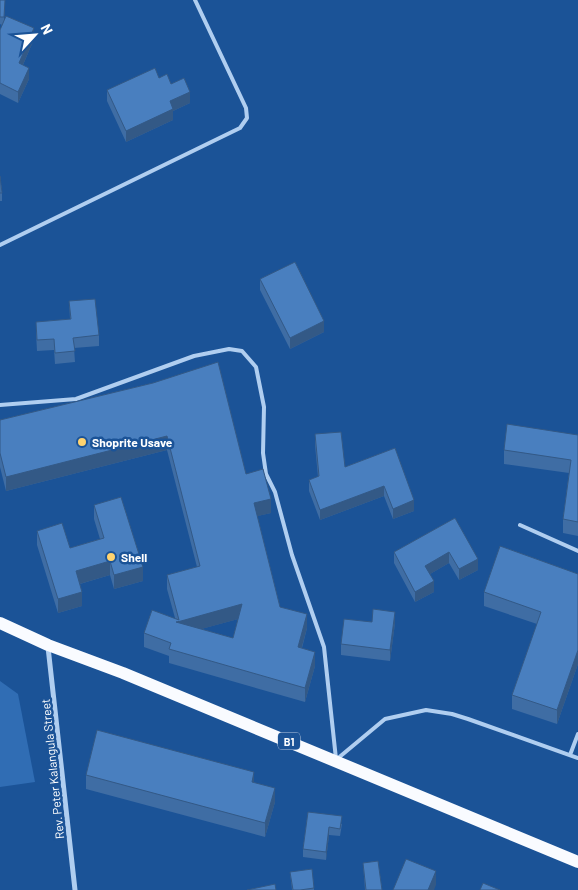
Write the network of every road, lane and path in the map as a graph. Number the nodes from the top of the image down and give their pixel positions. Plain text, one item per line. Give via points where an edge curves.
1 (195, 0) edge
2 (0, 245) edge
3 (0, 405) edge
4 (520, 525) dead end
5 (578, 551) edge
6 (0, 623) edge
7 (48, 645) junction
8 (578, 734) edge
9 (570, 755) junction
10 (578, 758) edge
11 (336, 761) junction
12 (578, 862) edge
13 (76, 890) edge

1 - 2 lane via 246,108 247,118 240,128
3 - 11 lane via 76,399 194,356 228,349 242,351 256,367 264,407 266,474 275,492 292,555 324,647
4 - 5 lane
6 - 7 main road, B1
7 - 11 main road, B1
7 - 13 street, Rev. Peter Kalangula Street
8 - 9 lane
9 - 10 lane
9 - 11 lane via 452,714 426,710 385,719
11 - 12 main road, B1

